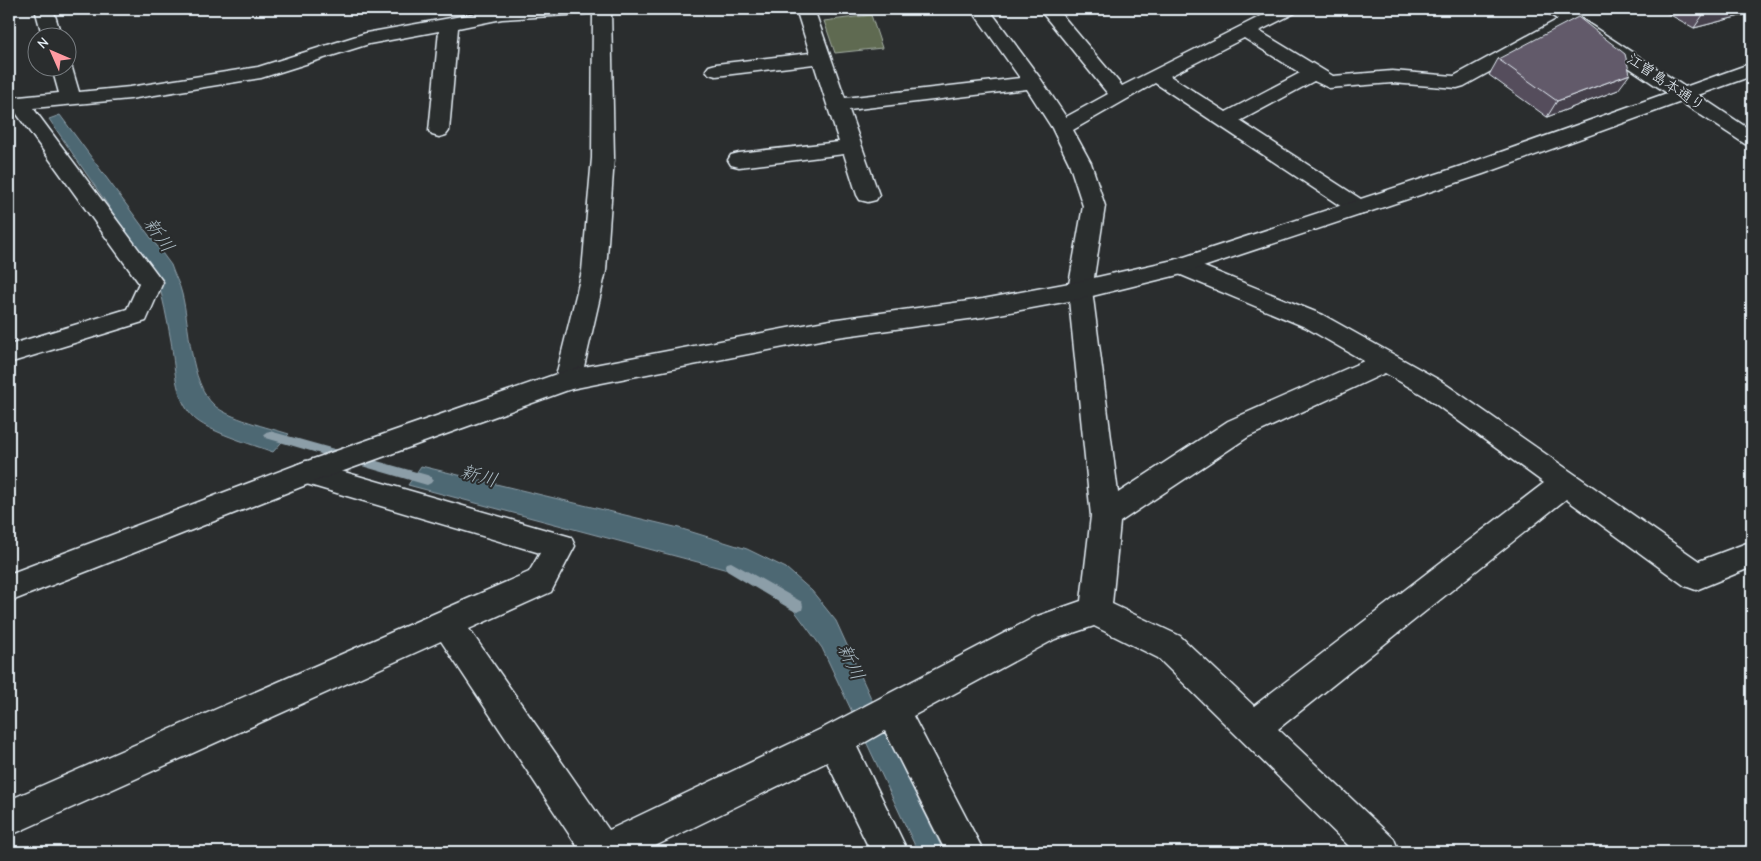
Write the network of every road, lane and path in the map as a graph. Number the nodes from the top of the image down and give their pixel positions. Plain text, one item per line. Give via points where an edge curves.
1 (44, 9) edge
2 (584, 9) edge
3 (602, 9) edge
4 (805, 9) edge
5 (980, 9) edge
6 (1048, 9) edge
7 (1289, 9) edge
8 (1554, 9) edge
9 (501, 11) edge
10 (1572, 20) junction
11 (449, 24) junction
12 (50, 28) edge
13 (1245, 31) junction
14 (821, 57) junction
15 (1752, 69) edge
16 (716, 70) dead end
17 (1315, 73) junction
18 (1156, 75) junction
19 (65, 78) edge
20 (1033, 82) junction
21 (1682, 94) junction
22 (1119, 95) junction
23 (71, 98) junction
24 (14, 103) edge
25 (838, 105) junction
26 (1226, 120) junction
27 (1062, 128) junction
28 (440, 131) dead end
29 (1752, 140) edge
30 (852, 147) junction
31 (739, 160) dead end
32 (868, 195) dead end
33 (1359, 208) junction
34 (1182, 266) junction
35 (1080, 290) junction
36 (9, 354) edge
37 (1386, 362) junction
38 (568, 380) junction
39 (306, 473) junction
40 (1565, 483) junction
41 (1106, 516) junction
42 (1752, 554) edge
43 (9, 588) edge
44 (1096, 611) junction
45 (448, 624) junction
46 (892, 710) junction
47 (1252, 728) junction
48 (835, 740) junction
49 (9, 818) edge
50 (603, 852) edge
51 (890, 852) edge
52 (966, 852) edge
53 (1381, 852) edge

1 - 12 street
2 - 9 street
3 - 38 street via 603,158 594,271
4 - 14 street
5 - 20 street
6 - 22 street
7 - 13 street
8 - 10 street, 江曽島本通り
9 - 11 street
10 - 17 street via 1458,82 1392,77 1329,82
10 - 21 street, 江曽島本通り
11 - 23 street via 366,39 261,72 130,93
11 - 28 street
13 - 17 street
13 - 18 street
14 - 16 street
14 - 25 street
15 - 21 street
17 - 26 street
18 - 22 street
18 - 26 street
19 - 23 street
20 - 25 street
20 - 27 street
21 - 29 street, 江曽島本通り
21 - 33 street via 1475,170
22 - 27 street
23 - 24 street
24 - 36 street via 151,282 137,315
25 - 30 street
26 - 33 street
27 - 35 street via 1080,162 1094,206
30 - 31 street
30 - 32 street
33 - 34 street
34 - 35 street
34 - 37 street via 1314,321
35 - 38 street via 983,308 830,329
35 - 41 street
37 - 40 street via 1432,388
37 - 41 street via 1238,429
38 - 39 street
39 - 43 street
39 - 45 street via 560,546 540,582
40 - 42 street via 1696,576
40 - 47 street
41 - 44 street
44 - 46 street via 1046,626
44 - 47 street via 1169,648
45 - 49 street
45 - 50 street
46 - 48 street
46 - 52 street
47 - 53 street
48 - 50 street
48 - 51 street

